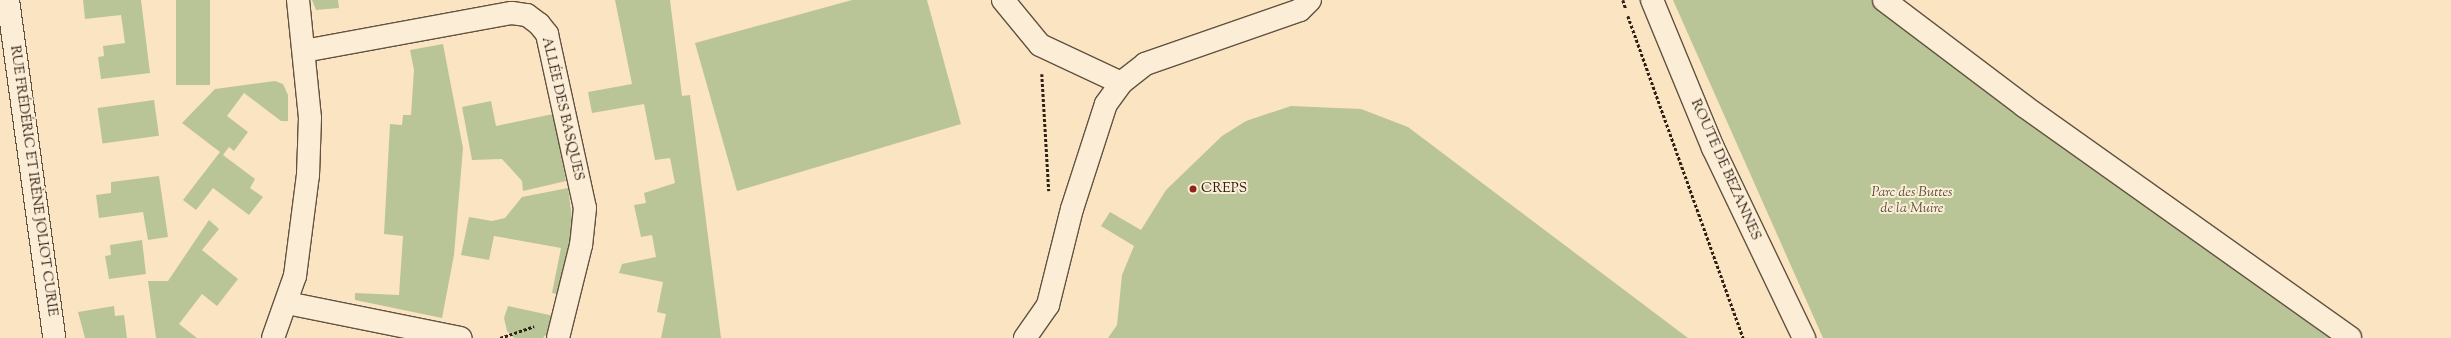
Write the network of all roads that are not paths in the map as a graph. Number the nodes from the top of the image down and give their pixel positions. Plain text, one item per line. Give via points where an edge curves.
1 (298, 0) edge
2 (1003, 0) edge
3 (1310, 0) edge
4 (1652, 0) edge
5 (1884, 0) edge
6 (6, 7) edge
7 (304, 51) junction
8 (1121, 83) junction
9 (287, 303) junction
10 (54, 338) edge
11 (273, 338) edge
12 (461, 338) edge
13 (558, 338) edge
14 (1025, 338) edge
15 (1804, 338) edge
16 (2350, 338) edge

1 - 7 street
2 - 8 street via 1040,45
3 - 8 street via 1300,10 1145,64
4 - 15 street, ROUTE DE BEZANNES via 1713,148
5 - 16 street via 2024,106
6 - 10 street, RUE FRÉDÉRIC ET IRÈNE JOLIOT CURIE
7 - 9 street via 310,118 308,175 300,247
7 - 13 street, ALLÉE DES BASQUES via 512,13 527,15 540,24 547,34 585,208 581,245
8 - 14 street via 1106,104 1072,209 1048,305
9 - 11 street
9 - 12 street

